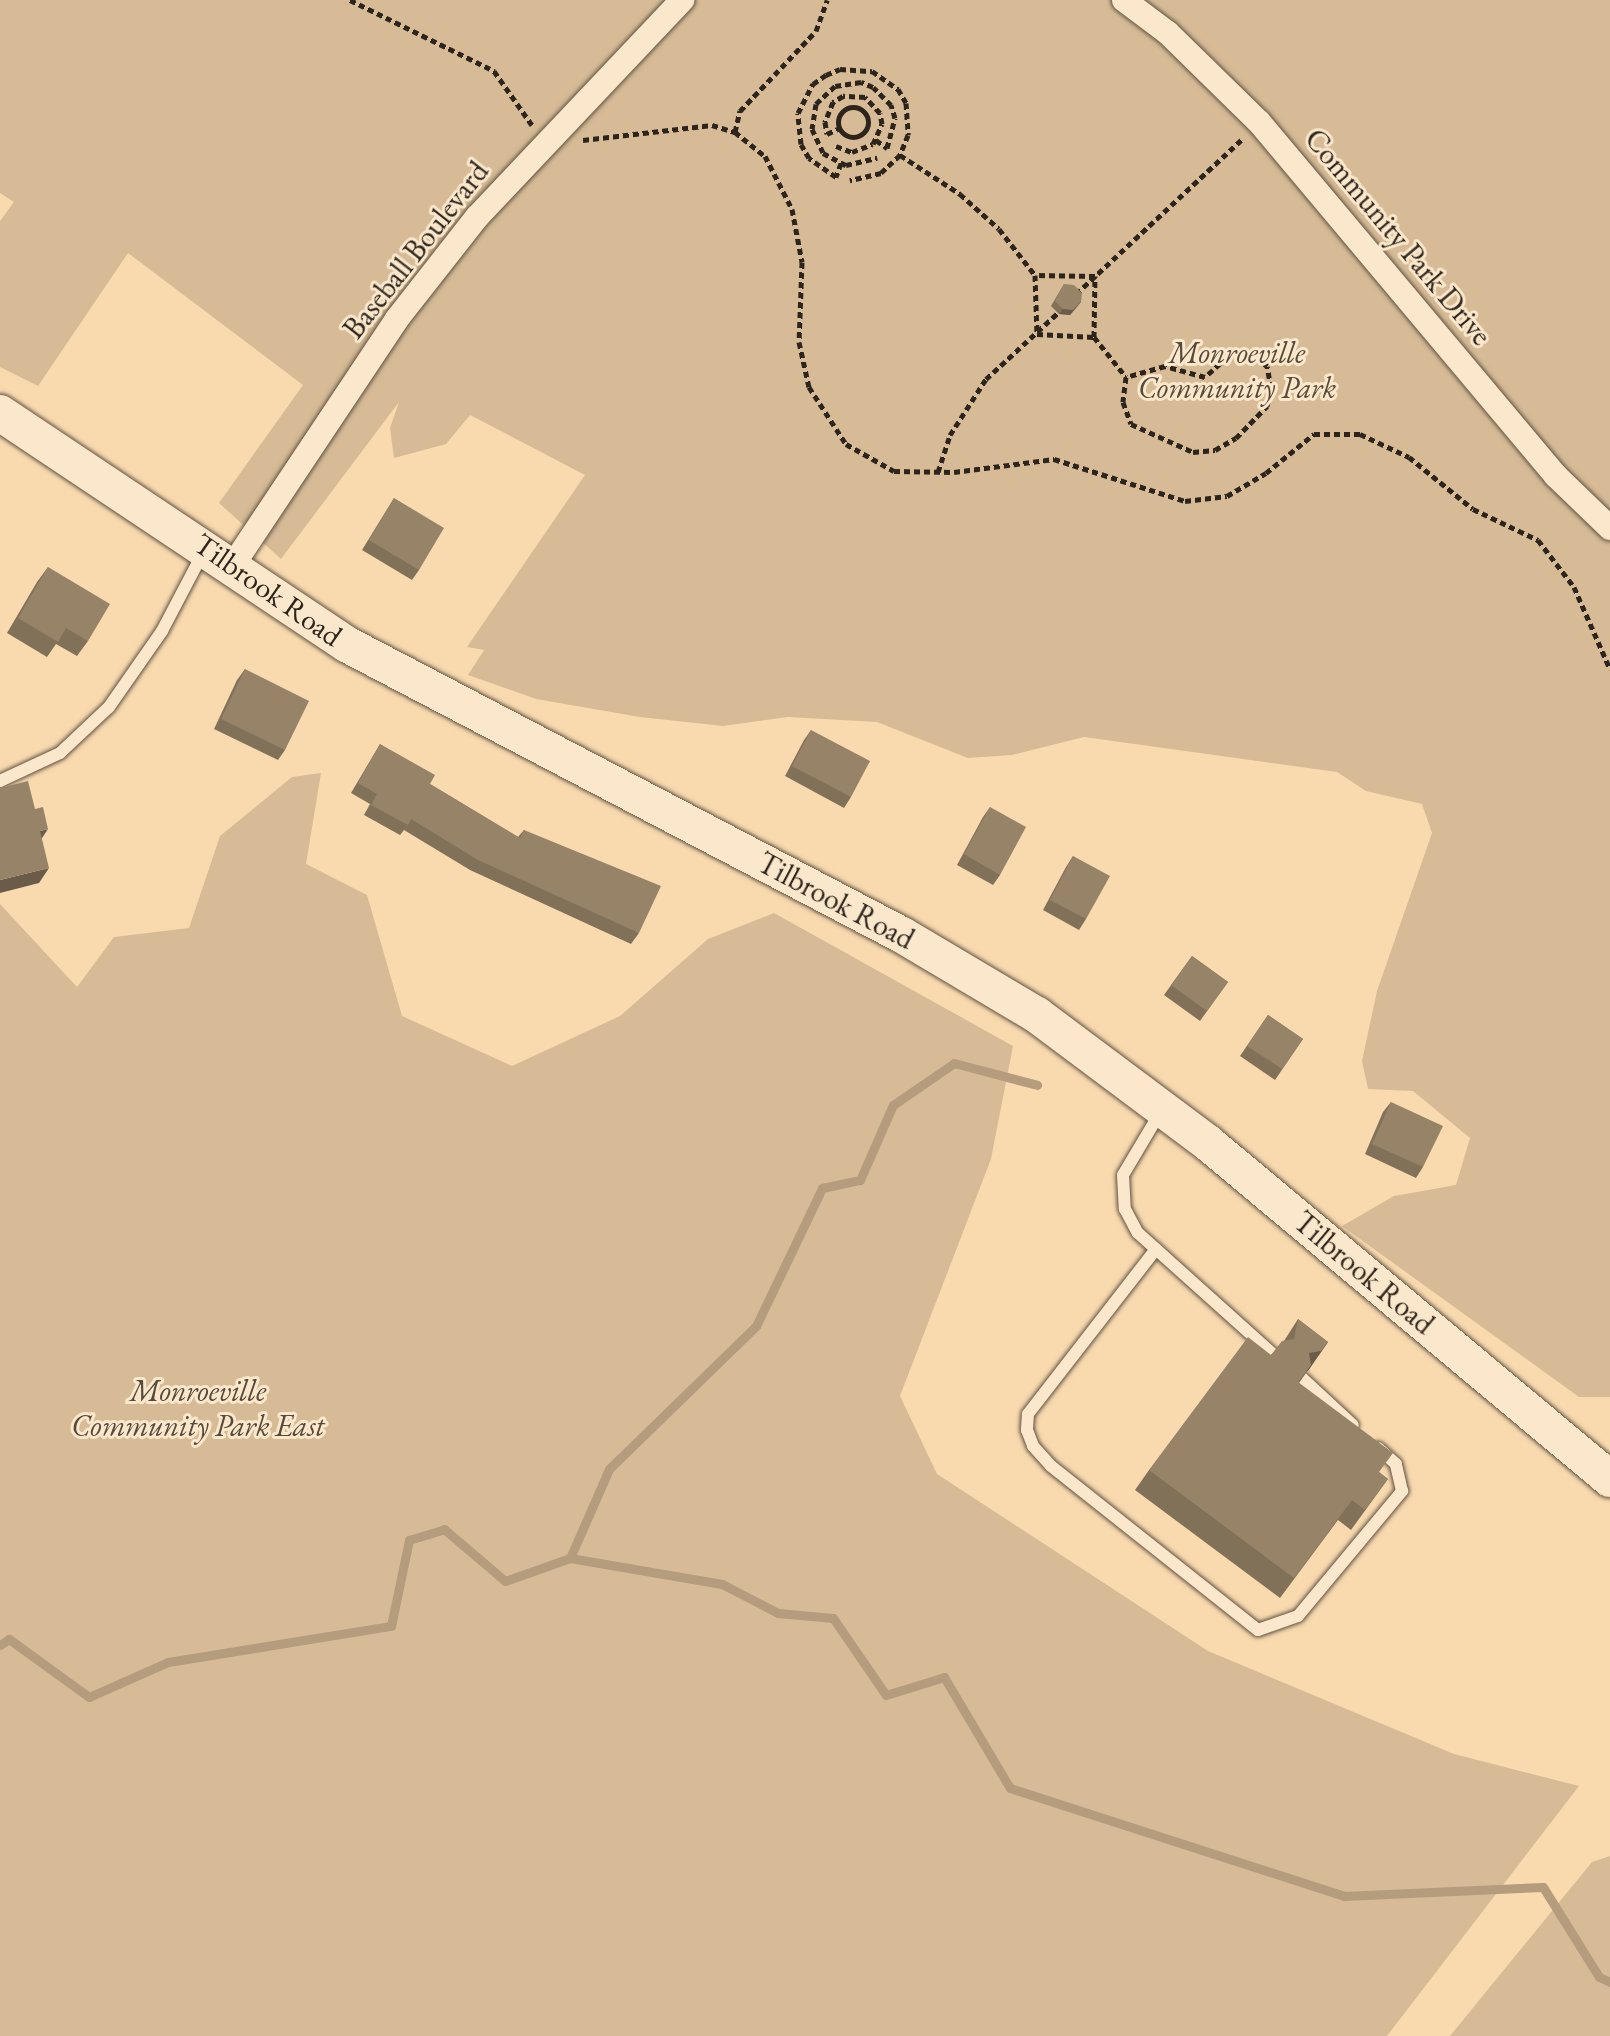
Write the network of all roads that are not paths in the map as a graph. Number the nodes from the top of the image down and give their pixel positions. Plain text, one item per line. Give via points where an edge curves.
1 (682, 0) edge
2 (1124, 0) edge
3 (0, 413) edge
4 (1610, 528) edge
5 (220, 556) junction
6 (0, 781) edge
7 (1162, 1108) junction
8 (1156, 1249) junction
9 (1273, 1354) edge
10 (1302, 1378) edge
11 (1610, 1479) edge

1 - 5 street, Baseball Boulevard via 477,217
2 - 4 street, Community Park Drive via 1168,33 1259,122 1556,476
3 - 5 street, Tilbrook Road
5 - 6 lane via 109,707 60,753
5 - 7 street, Tilbrook Road via 348,645 902,935 1037,1015
7 - 8 lane via 1123,1175 1125,1209 1138,1233
7 - 11 street, Tilbrook Road
8 - 9 lane
8 - 10 lane via 1028,1414 1033,1446 1258,1630 1298,1616 1402,1491 1396,1464

